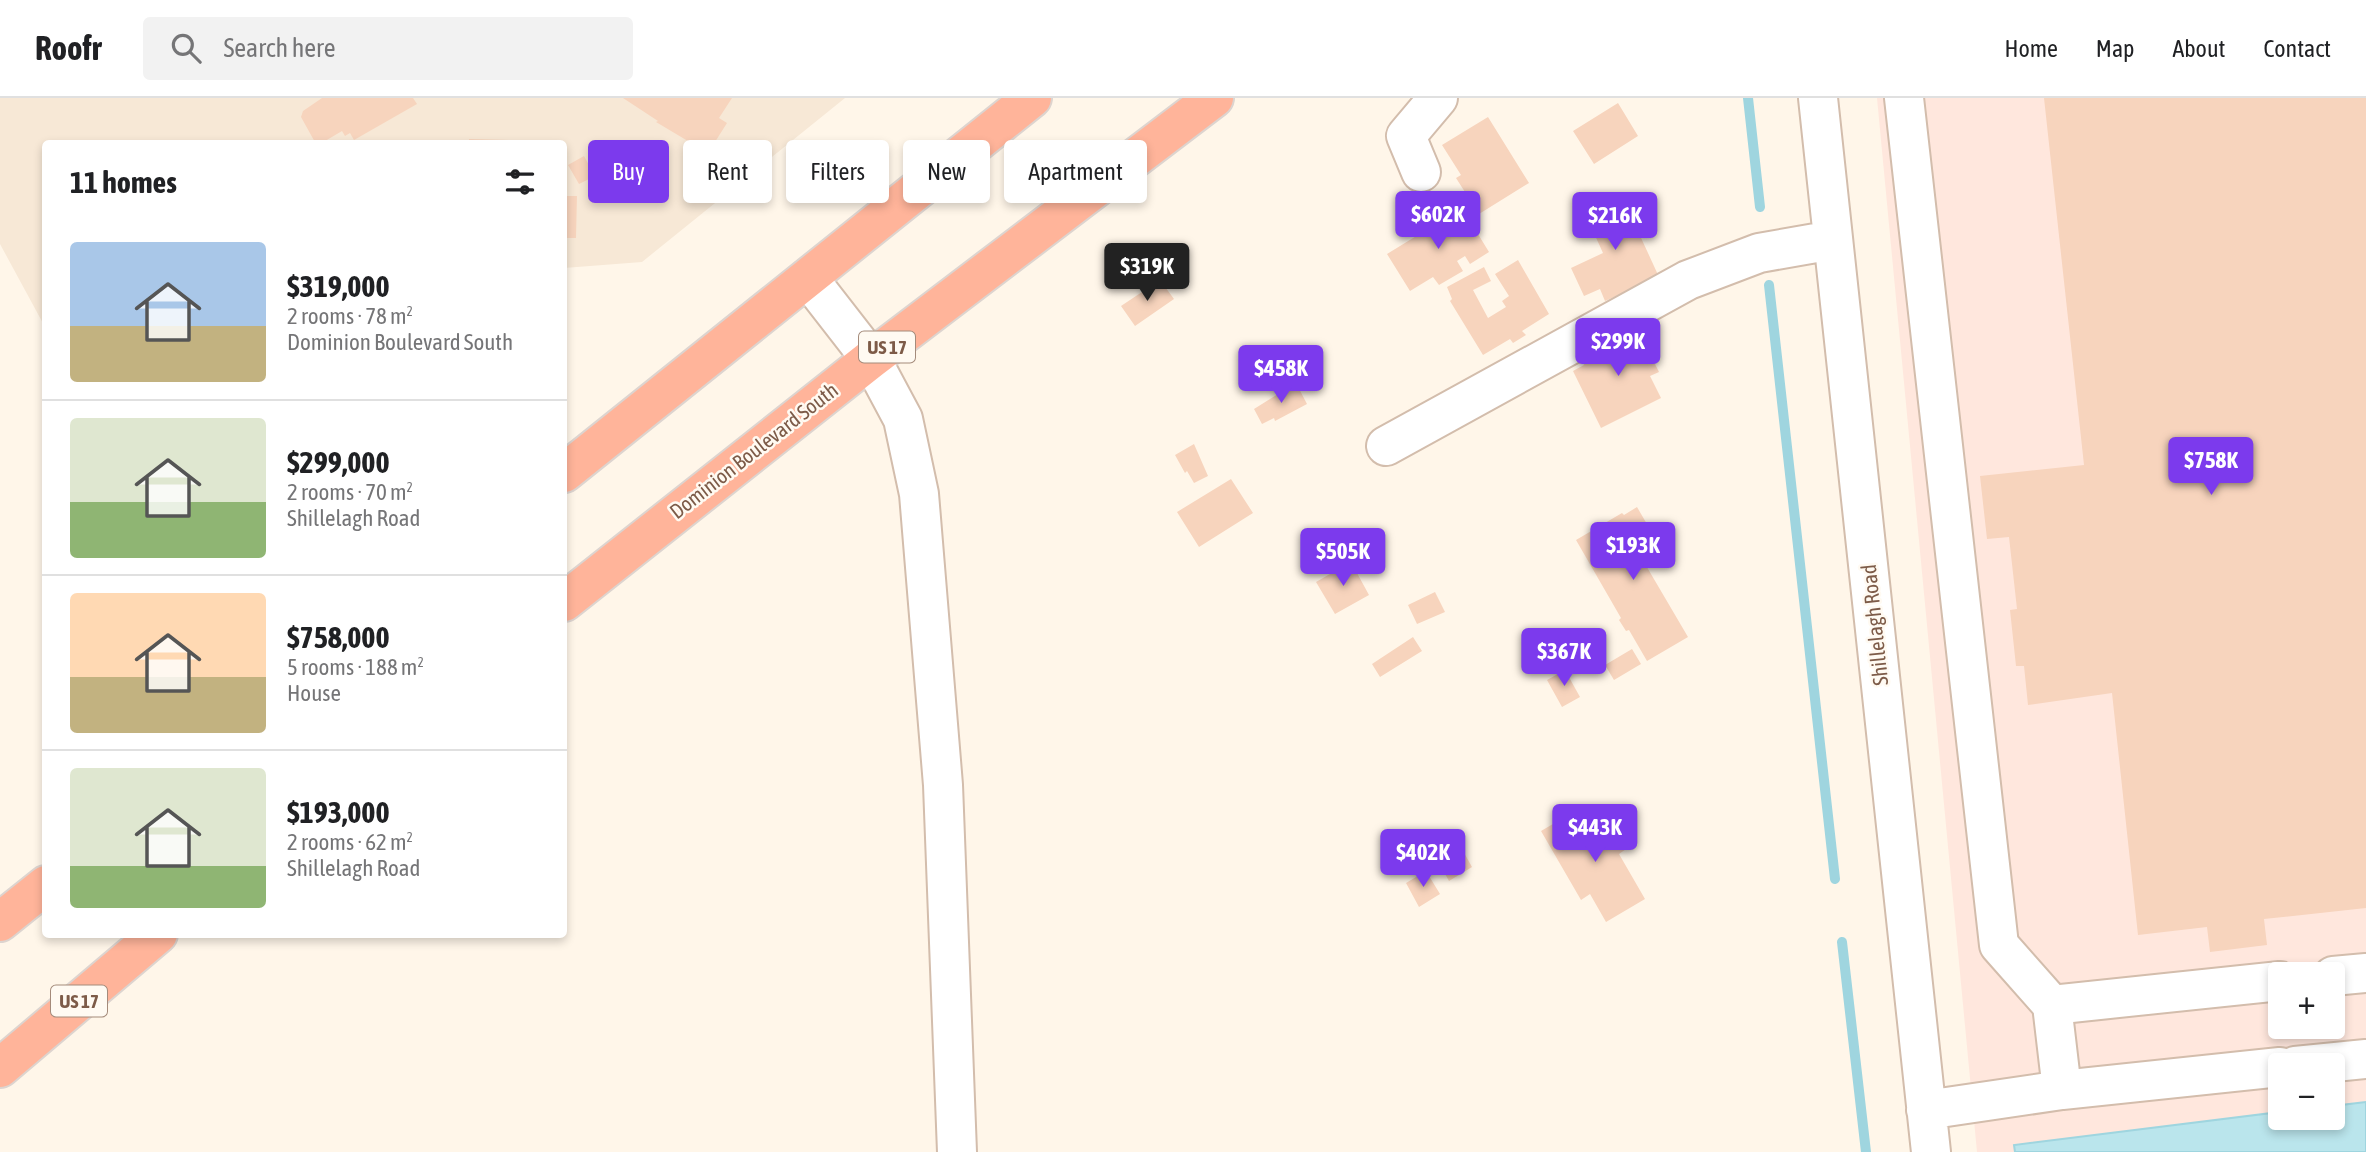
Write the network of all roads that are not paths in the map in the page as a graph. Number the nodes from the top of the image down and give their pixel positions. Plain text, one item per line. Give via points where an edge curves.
1 (1032, 98) edge
2 (1214, 98) edge
3 (1438, 98) edge
4 (1818, 98) edge
5 (1905, 98) edge
6 (1421, 172) dead end
7 (1833, 240) junction
8 (808, 278) junction
9 (871, 359) junction
10 (1386, 446) dead end
11 (567, 471) edge
12 (567, 600) edge
13 (42, 888) edge
14 (0, 922) edge
15 (153, 938) edge
16 (2366, 973) edge
17 (2345, 975) edge
18 (2268, 982) edge
19 (2052, 1004) junction
20 (2366, 1059) edge
21 (2345, 1061) edge
22 (0, 1068) edge
23 (2268, 1068) edge
24 (2063, 1090) junction
25 (1926, 1110) junction
26 (957, 1152) edge
27 (1931, 1152) edge

1 - 8 highway
2 - 9 highway, Dominion Boulevard South / US 17
3 - 6 street via 1406,136
4 - 7 street, Shillelagh Road
5 - 19 street via 1999,945
7 - 10 street via 1759,253 1688,279
7 - 25 street, Shillelagh Road
8 - 9 street
8 - 11 highway
9 - 12 highway, Dominion Boulevard South / US 17
9 - 26 street via 903,419 919,494 943,785
13 - 14 highway
15 - 22 highway, US 17
16 - 17 street
18 - 19 street
19 - 24 street
20 - 21 street
23 - 24 street
24 - 25 street
25 - 27 street, Shillelagh Road

